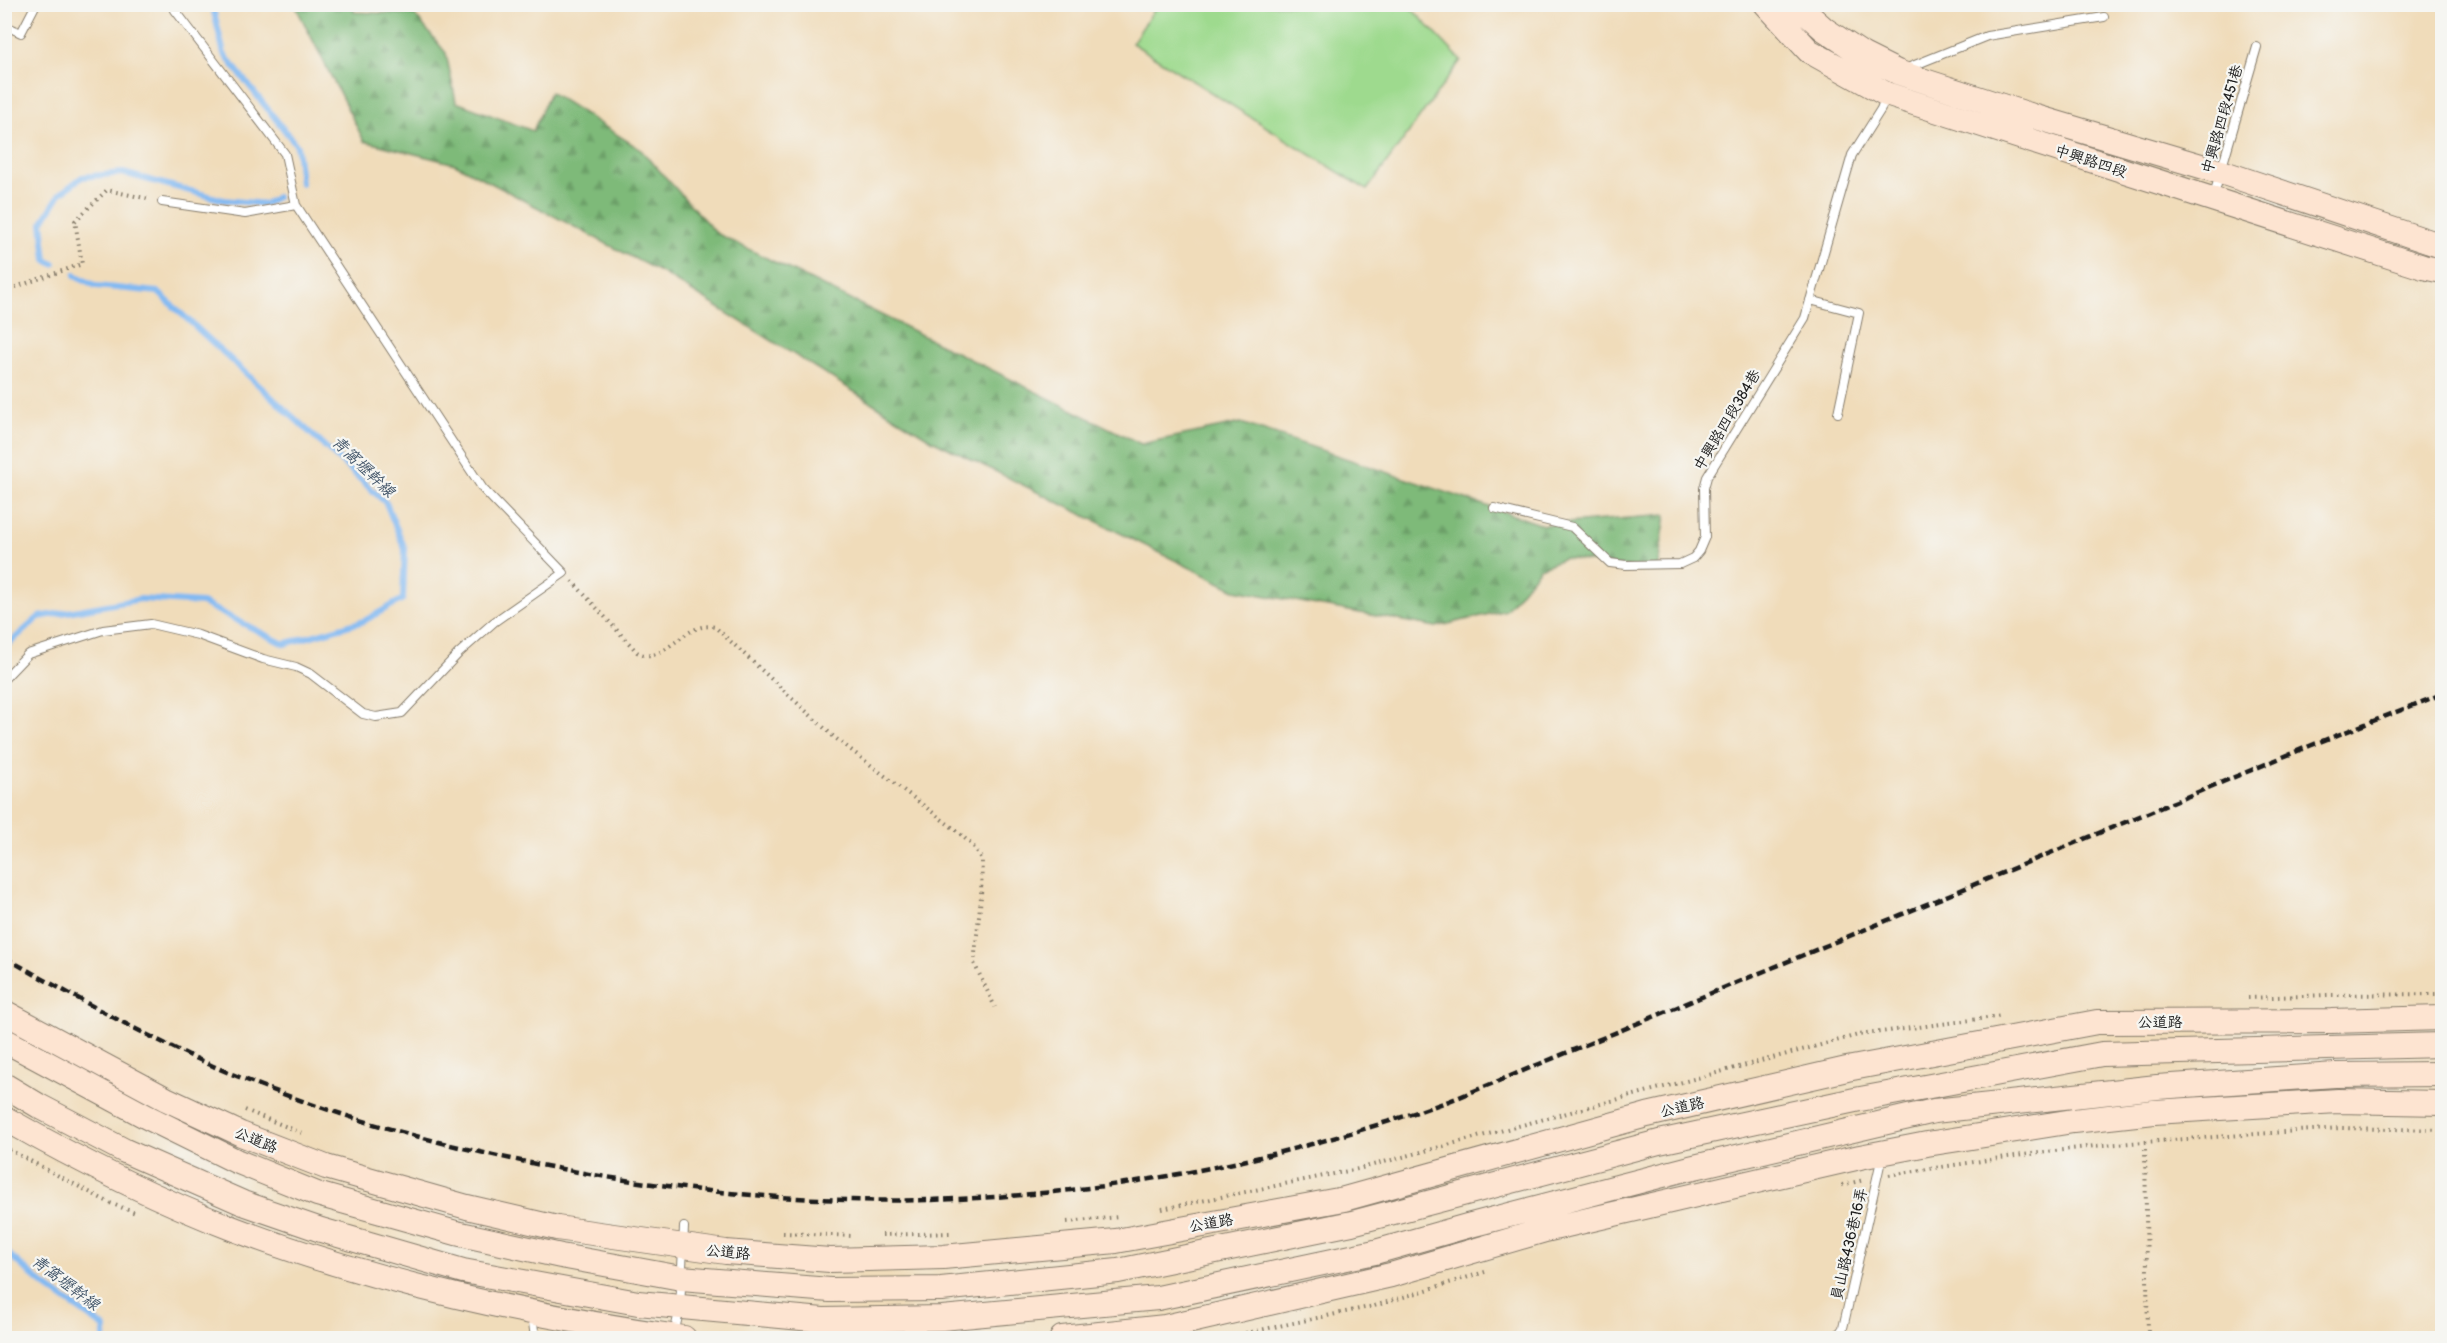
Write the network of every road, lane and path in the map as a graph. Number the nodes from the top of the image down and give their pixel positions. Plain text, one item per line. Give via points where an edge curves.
1 (36, 4) edge
2 (174, 4) edge
3 (1766, 4) edge
4 (1796, 4) edge
5 (2103, 17) dead end
6 (4, 25) edge
7 (2257, 47) dead end
8 (1892, 83) junction
9 (2221, 172) junction
10 (2213, 198) junction
11 (162, 202) joint
12 (296, 205) junction
13 (2442, 246) edge
14 (2442, 271) edge
15 (4, 291) edge
16 (1810, 300) junction
17 (1838, 413) dead end
18 (1494, 508) dead end
19 (564, 573) junction
20 (4, 679) edge
21 (4, 987) edge
22 (2442, 994) edge
23 (2236, 999) dead end
24 (13, 1004) edge
25 (995, 1007) dead end
26 (2006, 1016) dead end
27 (2442, 1018) edge
28 (4, 1041) edge
29 (2442, 1045) edge
30 (2442, 1074) edge
31 (4, 1085) edge
32 (2157, 1088) junction
33 (2074, 1097) junction
34 (2442, 1102) edge
35 (2112, 1104) junction
36 (234, 1106) dead end
37 (2154, 1112) junction
38 (4, 1118) edge
39 (2073, 1121) junction
40 (2442, 1130) edge
41 (308, 1135) dead end
42 (2145, 1149) dead end
43 (1883, 1153) junction
44 (1879, 1177) junction
45 (1833, 1187) dead end
46 (1158, 1210) dead end
47 (1123, 1217) dead end
48 (1056, 1223) dead end
49 (772, 1233) dead end
50 (955, 1233) dead end
51 (864, 1236) dead end
52 (875, 1236) dead end
53 (683, 1237) junction
54 (1494, 1268) dead end
55 (681, 1278) junction
56 (680, 1308) junction
57 (531, 1312) junction
58 (535, 1338) edge
59 (677, 1338) edge
60 (1062, 1338) edge
61 (1218, 1338) edge
62 (1836, 1338) edge
63 (2148, 1338) edge

1 - 6 lane via 21,33
2 - 12 lane via 285,154
3 - 8 street, 中興路四段 via 1809,51
4 - 8 street, 中興路四段 via 1863,55
5 - 8 lane via 1987,36
7 - 9 lane, 中興路四段451巷
8 - 9 street, 中興路四段 via 2036,117
8 - 10 street, 中興路四段 via 2091,161
8 - 16 lane, 中興路四段384巷 via 1852,155
9 - 10 lane, 中興路四段451巷
9 - 13 street, 中興路四段
10 - 14 street, 中興路四段
11 - 12 lane via 245,214
11 - 15 path via 107,190 75,221 82,264
12 - 19 lane via 483,489
16 - 17 lane via 1859,313
16 - 18 lane, 中興路四段384巷 via 1805,318 1707,477 1705,537 1693,558 1680,564 1610,563 1572,527
19 - 20 lane via 494,622 402,713 376,717 363,714 296,667 152,624 103,630 28,654
19 - 25 path via 642,655 656,655 691,630 715,627 834,737 975,848 982,859 983,879 974,963
21 - 24 path
22 - 23 path
24 - 53 street, 公道路 via 166,1099 326,1167 557,1228
26 - 46 path via 1858,1035 1358,1170
27 - 53 street, 公道路 via 2097,1022 1847,1069 1647,1115 1344,1199 1116,1241 943,1257 830,1260
28 - 55 street, 公道路 via 226,1157 317,1194 456,1233
29 - 55 street, 公道路 via 2102,1054 1855,1100 1659,1142 1352,1223 1118,1270 941,1290 830,1290
30 - 32 street via 2336,1075
31 - 56 street via 125,1151 243,1203 321,1230 463,1271
32 - 33 street
32 - 35 street
33 - 35 street
33 - 56 street via 1934,1112 1680,1171 1375,1252 1158,1298 942,1318 823,1320
34 - 37 street via 2338,1101
35 - 37 street
35 - 39 street
36 - 41 path
37 - 39 street
38 - 57 street via 115,1177 233,1228 310,1255 453,1296
39 - 43 street
40 - 44 path via 2340,1128 2103,1145
42 - 63 path
43 - 44 lane, 員山路436巷16弄
43 - 60 street via 1545,1230 1391,1275 1177,1325
44 - 45 path
44 - 62 lane, 員山路436巷16弄 via 1843,1328
47 - 48 path
49 - 51 path
50 - 52 path
53 - 55 lane
54 - 61 path via 1374,1306
55 - 56 lane
56 - 59 lane
57 - 58 lane
57 - 59 street

